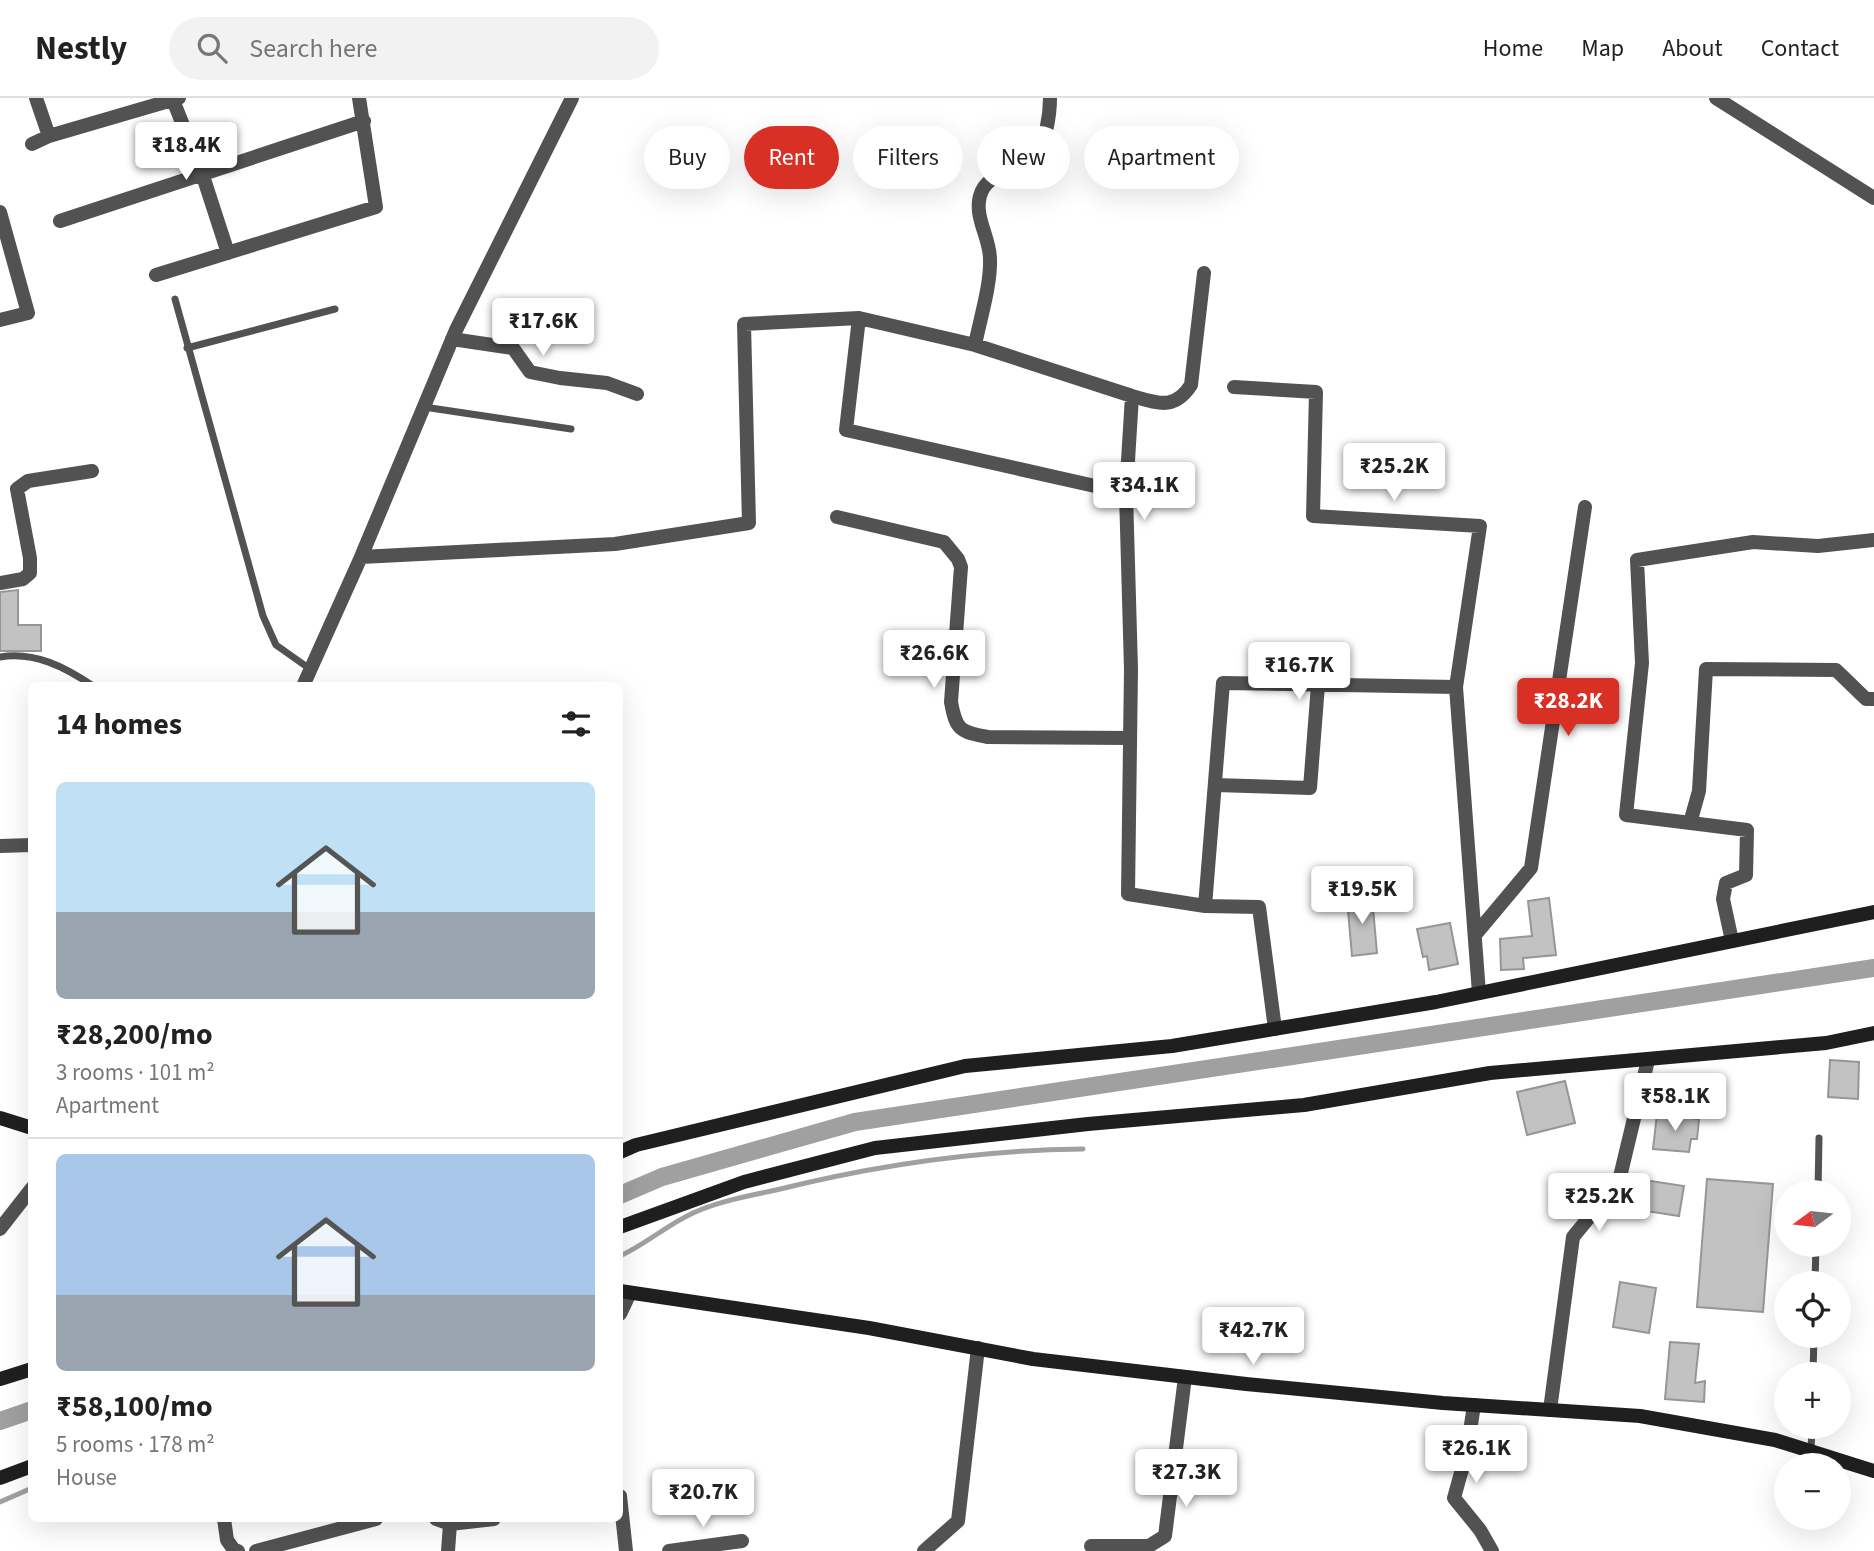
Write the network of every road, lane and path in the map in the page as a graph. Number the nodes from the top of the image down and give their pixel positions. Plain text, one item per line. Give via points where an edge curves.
1 (36, 98) edge
2 (359, 98) edge
3 (572, 98) edge
4 (1049, 98) edge
5 (1716, 98) edge
6 (176, 99) edge
7 (363, 121) junction
8 (49, 136) junction
9 (32, 144) dead end
10 (202, 173) junction
11 (1874, 198) edge
12 (0, 212) edge
13 (60, 221) dead end
14 (228, 253) junction
15 (1204, 273) dead end
16 (156, 275) dead end
17 (175, 299) dead end
18 (335, 309) dead end
19 (859, 318) junction
20 (0, 320) edge
21 (452, 339) junction
22 (975, 345) junction
23 (187, 348) junction
24 (1234, 387) dead end
25 (637, 394) dead end
26 (1132, 396) junction
27 (424, 407) junction
28 (571, 429) dead end
29 (92, 471) dead end
30 (1126, 493) junction
31 (1585, 507) dead end
32 (837, 517) dead end
33 (1874, 540) edge
34 (361, 557) junction
35 (0, 583) edge
36 (0, 657) edge
37 (311, 669) junction
38 (85, 682) edge
39 (305, 682) edge
40 (1318, 685) junction
41 (1456, 687) junction
42 (1874, 699) edge
43 (1130, 738) junction
44 (1215, 785) junction
45 (1690, 823) junction
46 (28, 845) edge
47 (0, 846) edge
48 (1205, 906) junction
49 (1874, 912) edge
50 (1475, 935) junction
51 (1732, 941) junction
52 (1479, 993) junction
53 (1275, 1029) junction
54 (1874, 1033) edge
55 (1648, 1060) junction
56 (0, 1118) edge
57 (28, 1127) edge
58 (1819, 1138) dead end
59 (623, 1151) edge
60 (1818, 1180) edge
61 (28, 1193) edge
62 (623, 1226) edge
63 (0, 1229) edge
64 (624, 1293) edge
65 (978, 1348) junction
66 (28, 1370) edge
67 (1185, 1377) junction
68 (0, 1379) edge
69 (1474, 1405) junction
70 (1550, 1410) junction
71 (1811, 1439) edge
72 (1811, 1451) junction
73 (28, 1468) edge
74 (1874, 1471) edge
75 (0, 1478) edge
76 (225, 1522) edge
77 (365, 1522) edge
78 (443, 1522) edge
79 (623, 1522) edge
80 (741, 1541) dead end
81 (1091, 1546) dead end
82 (1150, 1548) edge
83 (238, 1551) edge
84 (256, 1551) edge
85 (448, 1551) edge
86 (626, 1551) edge
87 (670, 1551) edge
88 (924, 1551) edge
89 (1492, 1551) edge

1 - 8 street
2 - 7 street
3 - 21 street
4 - 22 street via 1041,146 1031,158 993,179 979,197 990,265
5 - 11 street
6 - 8 street
6 - 10 street
7 - 10 street
7 - 14 street via 376,207
8 - 9 street
10 - 13 street
10 - 14 street
12 - 20 street via 28,313
14 - 16 street
15 - 26 street via 1191,385 1183,398 1173,402
17 - 23 lane
18 - 23 lane
19 - 22 street
19 - 30 street via 846,430
19 - 34 street via 744,324 749,523 615,544
21 - 25 street via 513,348 530,372 607,383
21 - 27 street
22 - 26 street
23 - 37 lane via 263,616 276,645
24 - 41 street via 1316,392 1313,516 1480,526
26 - 30 street
27 - 28 lane
27 - 34 street
29 - 35 street via 28,481 17,489 30,573
30 - 43 street
31 - 50 street via 1531,867
32 - 43 street via 944,542 958,559 951,702 960,729 988,737
33 - 45 street via 1818,546 1753,542 1637,560 1642,663 1626,815
34 - 37 street
36 - 38 lane via 40,658
37 - 39 street
40 - 41 street
40 - 44 street via 1223,683
40 - 44 street via 1310,788
41 - 50 street
42 - 45 street via 1866,699 1836,670 1706,669 1699,791
43 - 48 street via 1128,894
44 - 48 street
45 - 51 street via 1747,830 1746,875 1726,883 1723,899
46 - 47 street
48 - 53 street via 1259,907
49 - 51 street
50 - 52 street
51 - 52 street
52 - 53 street
53 - 59 street via 1172,1046 965,1066
54 - 55 street via 1826,1043
55 - 62 street via 1490,1073 1304,1105 876,1148 744,1182
55 - 70 street via 1619,1181 1573,1237
56 - 57 street
58 - 60 lane
61 - 63 street
64 - 65 street
65 - 67 street
65 - 88 street via 958,1521
66 - 68 street
67 - 69 street
67 - 82 street via 1165,1536
69 - 70 street
69 - 89 street via 1468,1451 1454,1498
70 - 72 street via 1640,1416 1776,1440
71 - 72 lane
72 - 74 street
73 - 75 street
76 - 83 street via 228,1540
77 - 84 street
78 - 85 street
79 - 86 street
80 - 87 street
81 - 82 street

